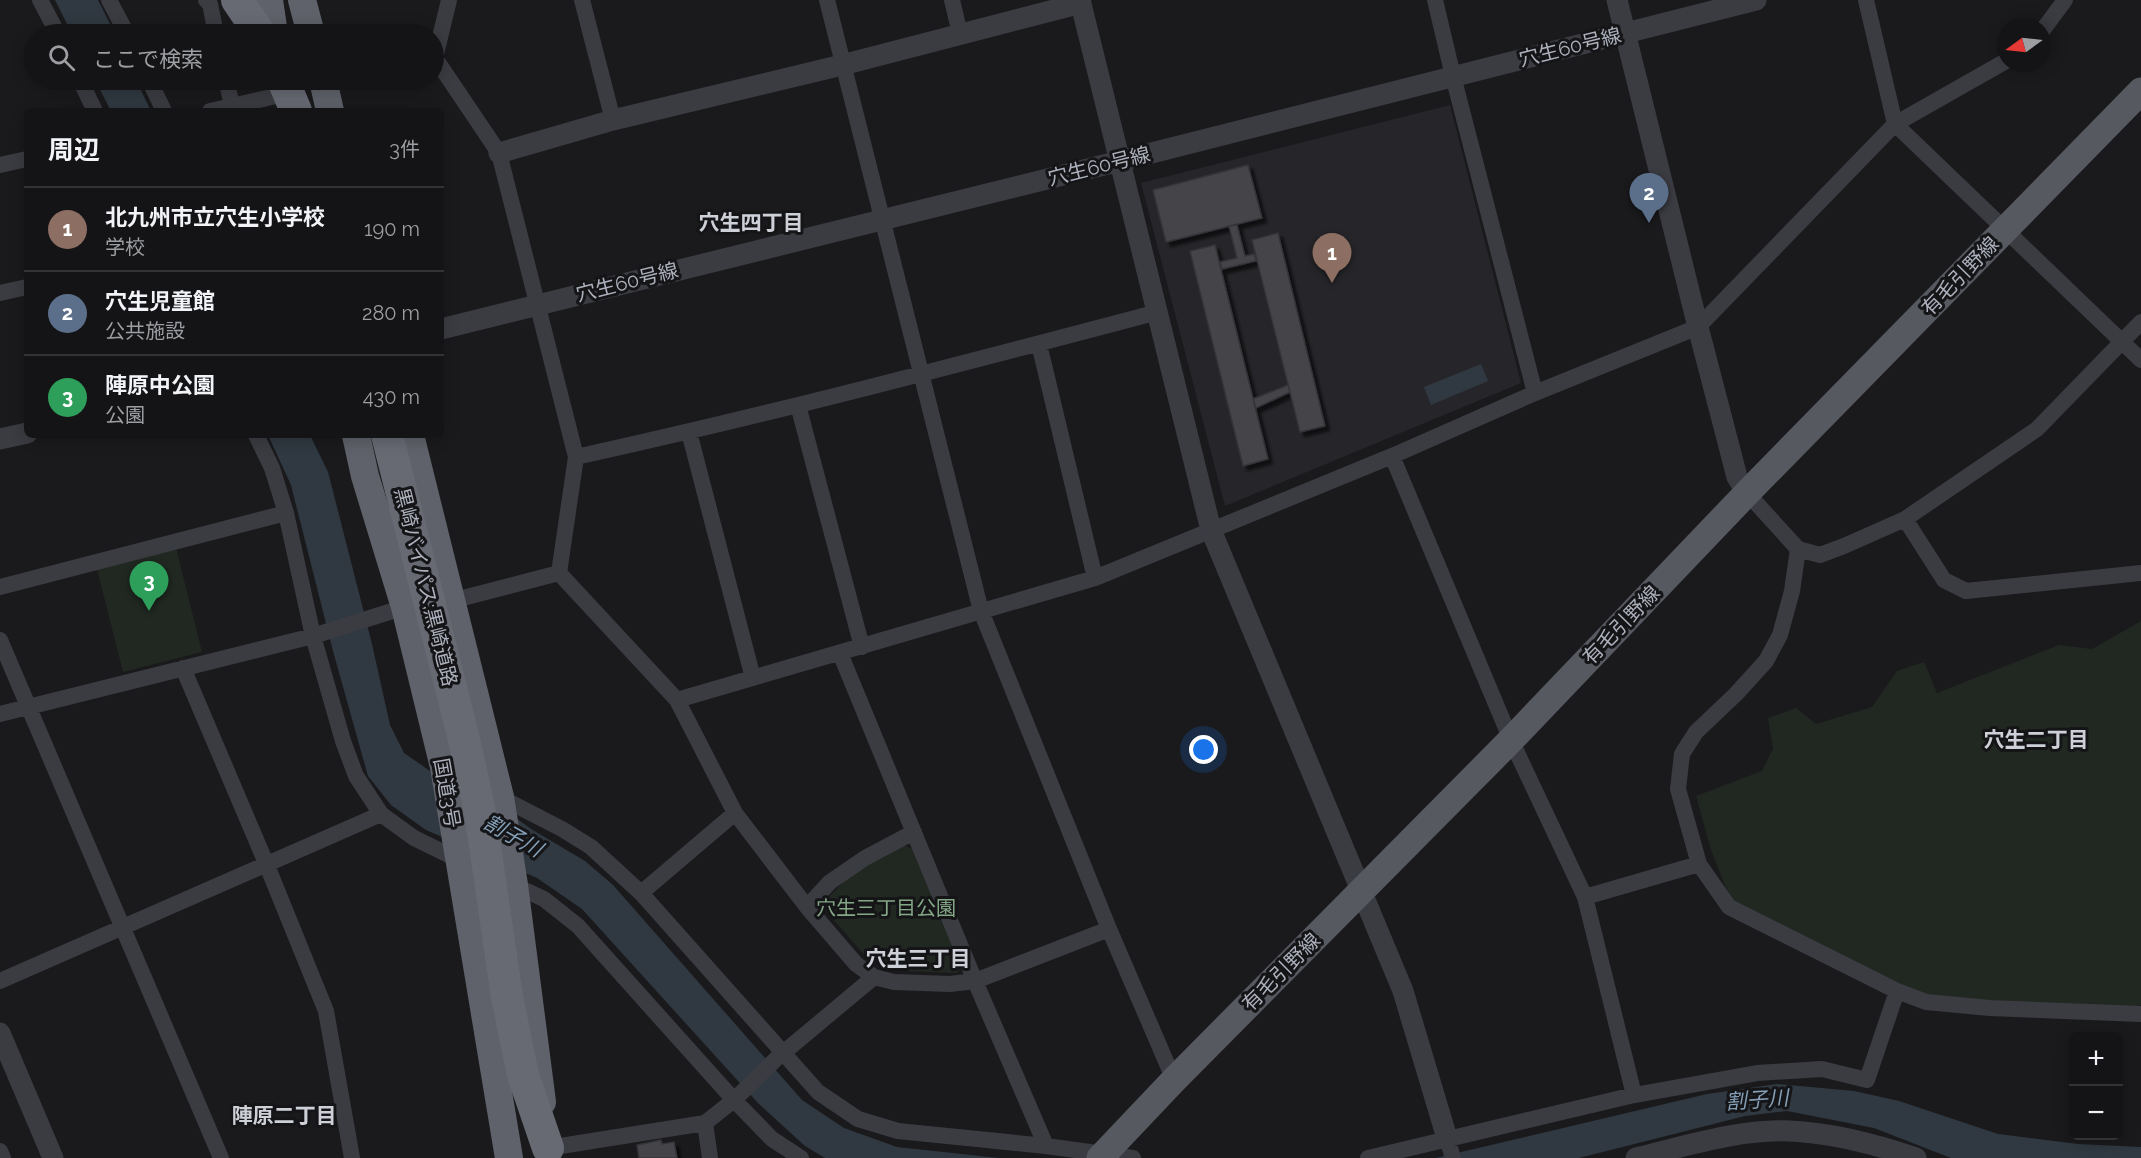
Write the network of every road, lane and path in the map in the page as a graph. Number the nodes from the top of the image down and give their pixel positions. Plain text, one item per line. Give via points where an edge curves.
1 (40, 0) edge
2 (110, 0) edge
3 (206, 0) edge
4 (237, 0) edge
5 (245, 0) edge
6 (270, 0) edge
7 (302, 0) edge
8 (450, 0) edge
9 (582, 0) edge
10 (827, 0) edge
11 (952, 0) edge
12 (1435, 0) edge
13 (1617, 0) edge
14 (1756, 0) edge
15 (1866, 0) edge
16 (2065, 0) edge
17 (1085, 1) edge
18 (2051, 19) edge
19 (53, 24) edge
20 (122, 24) edge
21 (214, 24) edge
22 (253, 24) edge
23 (255, 24) edge
24 (273, 24) edge
25 (308, 24) edge
26 (443, 24) edge
27 (960, 34) junction
28 (1626, 34) junction
29 (842, 65) junction
30 (1997, 67) edge
31 (444, 73) edge
32 (1453, 76) junction
33 (85, 90) edge
34 (154, 90) edge
35 (228, 90) edge
36 (329, 90) edge
37 (2141, 91) edge
38 (282, 93) edge
39 (232, 105) junction
40 (93, 108) edge
41 (163, 108) edge
42 (221, 108) edge
43 (330, 108) edge
44 (613, 120) junction
45 (1895, 124) junction
46 (499, 153) junction
47 (24, 160) edge
48 (1120, 161) junction
49 (0, 165) edge
50 (883, 219) junction
51 (2005, 230) junction
52 (24, 287) edge
53 (0, 293) edge
54 (537, 304) junction
55 (1158, 312) junction
56 (2141, 322) edge
57 (1698, 327) junction
58 (444, 328) edge
59 (2121, 342) junction
60 (1039, 344) junction
61 (2141, 360) edge
62 (921, 374) junction
63 (1535, 393) junction
64 (798, 405) junction
65 (689, 432) junction
66 (24, 434) edge
67 (257, 438) edge
68 (357, 438) edge
69 (388, 438) edge
70 (411, 438) edge
71 (0, 440) edge
72 (1392, 456) junction
73 (576, 457) junction
74 (1747, 493) junction
75 (286, 513) junction
76 (1905, 519) junction
77 (1211, 530) junction
78 (1798, 549) junction
79 (559, 573) junction
80 (2141, 573) edge
81 (1095, 578) junction
82 (0, 587) edge
83 (451, 601) junction
84 (405, 607) junction
85 (981, 611) junction
86 (317, 634) junction
87 (0, 640) edge
88 (862, 647) junction
89 (840, 653) junction
90 (183, 668) junction
91 (753, 678) junction
92 (677, 700) junction
93 (29, 707) junction
94 (0, 714) edge
95 (1511, 740) junction
96 (459, 754) junction
97 (500, 802) junction
98 (735, 813) junction
99 (381, 814) junction
100 (914, 831) junction
101 (457, 853) junction
102 (266, 863) junction
103 (1699, 864) junction
104 (505, 876) junction
105 (1362, 890) junction
106 (641, 893) junction
107 (1585, 897) junction
108 (807, 907) junction
109 (123, 926) junction
110 (1109, 929) junction
111 (874, 977) junction
112 (0, 981) edge
113 (975, 981) junction
114 (1897, 991) junction
115 (2141, 1014) edge
116 (0, 1033) edge
117 (780, 1055) junction
118 (1174, 1080) junction
119 (738, 1095) junction
120 (1634, 1095) junction
121 (705, 1123) junction
122 (1046, 1146) junction
123 (1450, 1146) edge
124 (0, 1150) edge
125 (548, 1153) edge
126 (1102, 1156) edge
127 (1650, 1156) edge
128 (504, 1157) edge
129 (3, 1158) edge
130 (53, 1158) edge
131 (221, 1158) edge
132 (352, 1158) edge
133 (710, 1158) edge
134 (801, 1158) edge
135 (1133, 1158) edge
136 (1368, 1158) edge
137 (1917, 1158) edge

1 - 19 street
2 - 20 street
3 - 21 street
4 - 22 highway
5 - 23 highway
6 - 24 highway
7 - 25 highway
8 - 26 street
9 - 44 street
10 - 29 street
11 - 27 street
12 - 32 street
13 - 28 street
14 - 28 street, 穴生60号線
15 - 45 street
16 - 18 street
17 - 27 street
17 - 48 street
27 - 29 street
28 - 32 street, 穴生60号線
28 - 57 street
29 - 44 street
29 - 50 street
30 - 45 street
31 - 46 street
32 - 48 street, 穴生60号線
32 - 63 street
33 - 40 street
34 - 41 street
35 - 39 street
36 - 43 highway
37 - 51 main road, 有毛引野線
38 - 39 street
39 - 42 street
44 - 46 street
45 - 51 street
45 - 57 street
46 - 54 street
47 - 49 street
48 - 50 street, 穴生60号線
48 - 55 street
50 - 54 street, 穴生60号線
50 - 62 street
51 - 59 street
51 - 74 main road, 有毛引野線
52 - 53 street
54 - 58 street, 穴生60号線
54 - 73 street
55 - 60 street
55 - 77 street
56 - 59 street
57 - 63 street
57 - 74 street via 1737,477
59 - 61 street
59 - 76 street via 2037,429
60 - 62 street
60 - 81 street
62 - 64 street
62 - 85 street
63 - 72 street
64 - 65 street
64 - 88 street
65 - 73 street
65 - 91 street
66 - 71 street
67 - 75 street
68 - 84 highway, 国道3号
69 - 96 highway, 黒崎バイパス;黒崎道路
70 - 83 highway
72 - 77 street
72 - 95 street
73 - 79 street
74 - 78 street
74 - 95 main road, 有毛引野線
75 - 82 street
75 - 86 street
76 - 78 street via 1820,555
76 - 80 street via 1944,580 1966,591
77 - 81 street
77 - 105 street
78 - 103 street via 1780,635 1766,661 1696,732 1682,754 1678,789
79 - 83 street
79 - 92 street
81 - 85 street
83 - 97 highway
84 - 86 street
84 - 96 highway, 国道3号
85 - 88 street
85 - 110 street
86 - 90 street
86 - 99 street via 349,759
87 - 93 street
88 - 89 street
89 - 91 street
89 - 100 street
90 - 93 street
90 - 102 street
91 - 92 street
92 - 98 street
93 - 94 street
93 - 109 street
95 - 105 main road, 有毛引野線
95 - 107 street
96 - 101 highway, 国道3号
96 - 104 highway, 黒崎バイパス;黒崎道路
97 - 104 highway
97 - 106 street via 553,824 591,847
98 - 106 street
98 - 108 street
99 - 101 street via 414,838
99 - 102 street
100 - 108 street via 830,882
100 - 113 street
101 - 128 highway, 国道3号
102 - 109 street
102 - 132 street via 326,1011
103 - 107 street
103 - 114 street via 1729,907
104 - 119 street via 544,899 578,927
104 - 125 highway, 黒崎バイパス;黒崎道路 via 507,997 523,1075
105 - 118 main road, 有毛引野線
105 - 123 street via 1403,991
106 - 117 street
107 - 120 street
108 - 111 street via 856,964
109 - 112 street
109 - 131 street
110 - 113 street
110 - 118 street
111 - 113 street via 903,983
111 - 117 street
113 - 122 street
114 - 115 street via 1926,1002
114 - 120 street via 1867,1080 1822,1070 1757,1073
116 - 130 street
117 - 119 street
117 - 122 street via 818,1092 858,1119 898,1131
118 - 126 main road, 有毛引野線
119 - 121 street
119 - 134 street via 772,1139
120 - 123 street
121 - 125 street
121 - 133 street
122 - 126 street
123 - 136 street
124 - 129 street
126 - 135 street
127 - 137 street via 1737,1134 1789,1131 1869,1142

